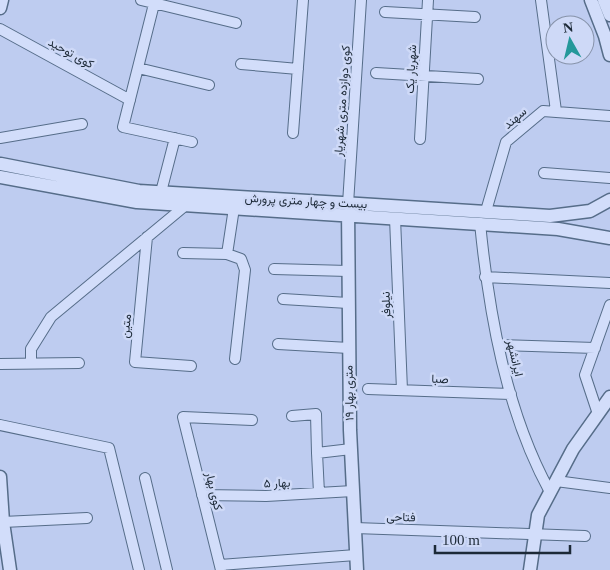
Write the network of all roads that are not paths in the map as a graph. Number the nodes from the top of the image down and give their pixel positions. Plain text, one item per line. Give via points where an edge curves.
1 (2, 0) edge
2 (141, 0) edge
3 (303, 0) edge
4 (361, 0) edge
5 (428, 0) edge
6 (541, 0) edge
7 (591, 0) edge
8 (604, 0) edge
9 (154, 2) edge
10 (0, 8) edge
11 (385, 12) dead end
12 (427, 14) junction
13 (610, 15) edge
14 (475, 17) dead end
15 (236, 23) dead end
16 (0, 28) edge
17 (610, 55) edge
18 (241, 64) dead end
19 (138, 68) junction
20 (298, 68) junction
21 (376, 73) dead end
22 (424, 75) junction
23 (478, 79) dead end
24 (209, 85) dead end
25 (130, 100) junction
26 (556, 112) junction
27 (610, 116) edge
28 (82, 124) dead end
29 (293, 133) dead end
30 (0, 138) edge
31 (176, 138) junction
32 (420, 139) dead end
33 (192, 142) dead end
34 (0, 169) edge
35 (544, 173) dead end
36 (610, 178) edge
37 (161, 192) junction
38 (610, 200) edge
39 (186, 205) junction
40 (234, 208) junction
41 (347, 209) junction
42 (486, 211) junction
43 (395, 218) junction
44 (480, 223) junction
45 (147, 237) junction
46 (610, 238) edge
47 (183, 253) dead end
48 (227, 254) junction
49 (274, 269) dead end
50 (348, 271) junction
51 (485, 277) junction
52 (610, 283) edge
53 (283, 299) dead end
54 (348, 303) junction
55 (610, 305) edge
56 (278, 344) dead end
57 (499, 345) junction
58 (349, 348) junction
59 (595, 348) junction
60 (235, 359) dead end
61 (80, 363) dead end
62 (0, 364) edge
63 (30, 364) junction
64 (191, 366) dead end
65 (368, 389) dead end
66 (402, 390) junction
67 (511, 394) junction
68 (610, 396) edge
69 (598, 414) junction
70 (292, 416) dead end
71 (252, 420) dead end
72 (0, 425) edge
73 (351, 449) junction
74 (317, 452) junction
75 (0, 477) edge
76 (145, 478) dead end
77 (553, 487) junction
78 (610, 488) edge
79 (353, 491) junction
80 (319, 493) junction
81 (202, 495) junction
82 (87, 518) dead end
83 (3, 522) junction
84 (355, 528) junction
85 (536, 534) junction
86 (585, 536) dead end
87 (356, 555) junction
88 (220, 568) edge
89 (10, 570) edge
90 (139, 570) edge
91 (167, 570) edge
92 (357, 570) edge
93 (530, 570) edge

1 - 10 street
2 - 9 street
3 - 20 street
4 - 41 street, کوی دوازده متری شهریار
5 - 12 street, شهریار یک
6 - 26 street
7 - 17 street
8 - 13 street
9 - 15 street
9 - 19 street
11 - 12 street
12 - 14 street
12 - 22 street, شهریار یک
16 - 25 street, کوی توحید
18 - 20 street
19 - 24 street
19 - 25 street
20 - 29 street
21 - 22 street
22 - 23 street
22 - 32 street, شهریار یک
25 - 31 street via 124,127
26 - 27 street, سهند
26 - 42 street, سهند via 543,111 506,142
28 - 30 street
31 - 33 street
31 - 37 street
34 - 37 street, بیست و چهار متری پرورش
34 - 39 street, بیست و چهار متری پرورش via 137,202
35 - 36 street
37 - 41 street, بیست و چهار متری پرورش
38 - 42 street, بیست و چهار متری پرورش via 590,211 550,216
39 - 40 street, بیست و چهار متری پرورش
39 - 45 street
40 - 41 street, بیست و چهار متری پرورش
40 - 48 street
41 - 42 street, بیست و چهار متری پرورش
41 - 43 street, بیست و چهار متری پرورش
41 - 50 street, ۱۹ متری بهار
43 - 44 street, بیست و چهار متری پرورش
43 - 66 street, نیلوفر
44 - 46 street, بیست و چهار متری پرورش via 558,229
44 - 51 street, ایرانشهر
45 - 63 street via 51,317 31,349
45 - 64 street, متین via 135,362
47 - 48 street
48 - 60 street via 241,259 245,270
49 - 50 street
50 - 54 street, ۱۹ متری بهار
51 - 52 street
51 - 57 street, ایرانشهر
53 - 54 street
54 - 58 street, ۱۹ متری بهار
55 - 59 street
56 - 58 street
57 - 59 street
57 - 67 street, ایرانشهر
58 - 73 street, ۱۹ متری بهار
59 - 69 street via 585,375
61 - 63 street
62 - 63 street
65 - 66 street, صبا
66 - 67 street, صبا
67 - 77 street, ایرانشهر via 534,464
68 - 69 street
69 - 77 street via 573,449
70 - 74 street via 316,414
71 - 81 street, کوی بهار via 184,417
72 - 90 street via 108,448
73 - 74 street
73 - 79 street, ۱۹ متری بهار
74 - 80 street
75 - 83 street
76 - 91 street
77 - 78 street
77 - 85 street via 538,515
79 - 80 street, بهار ۵
79 - 84 street, ۱۹ متری بهار
80 - 81 street, بهار ۵
81 - 88 street, کوی بهار
82 - 83 street
83 - 89 street
84 - 85 street, فتاحی
84 - 87 street, ۱۹ متری بهار
85 - 86 street, فتاحی
85 - 93 street
87 - 88 street
87 - 92 street, ۱۹ متری بهار

